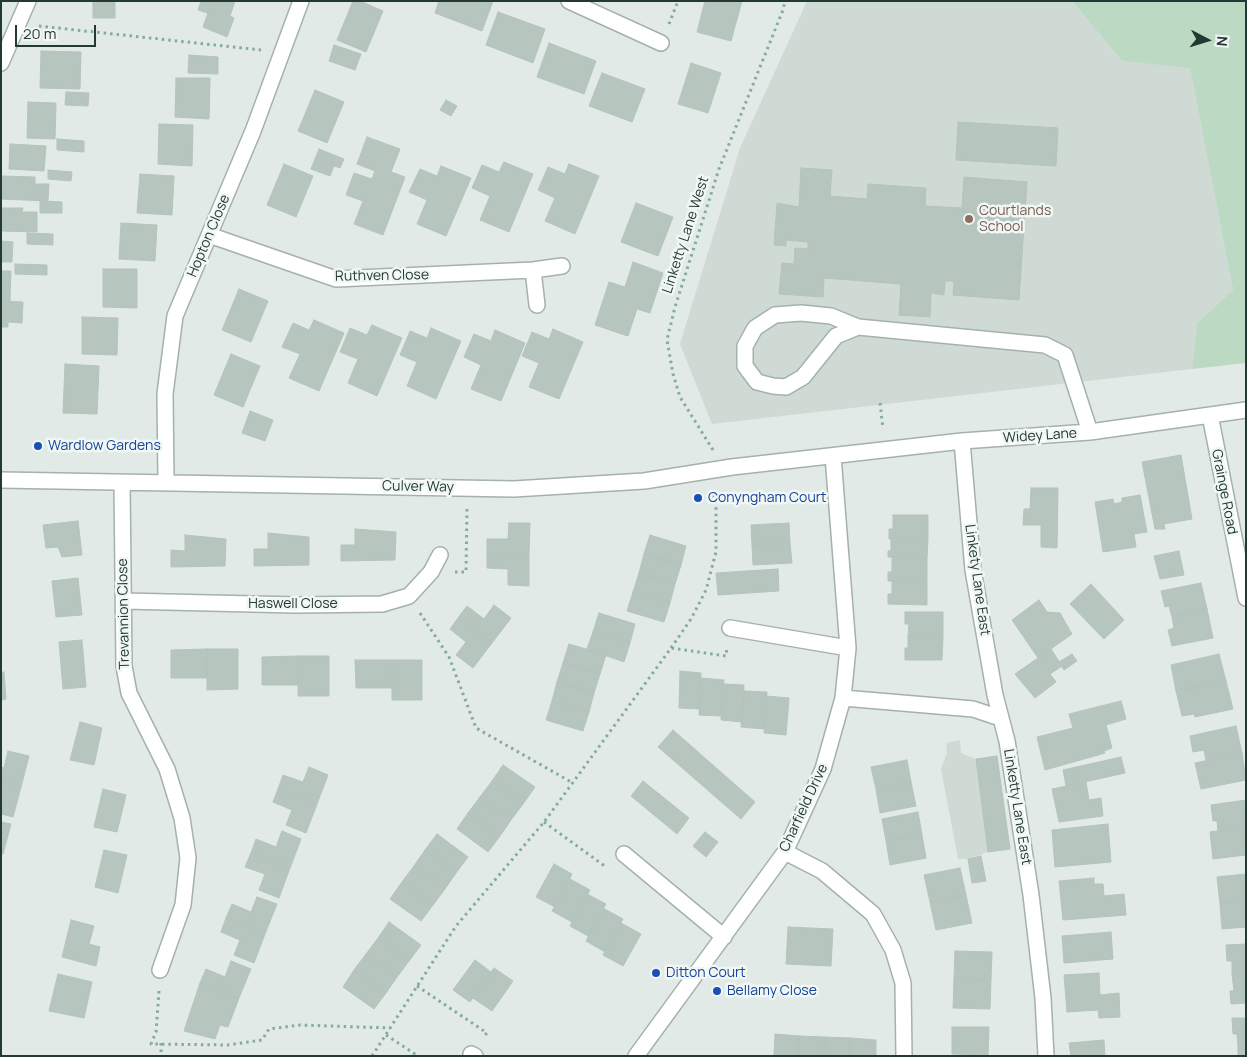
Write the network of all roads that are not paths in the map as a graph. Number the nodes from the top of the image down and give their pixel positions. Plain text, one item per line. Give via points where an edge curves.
1 (28, 1) edge
2 (301, 1) edge
3 (569, 1) edge
4 (660, 43) dead end
5 (1, 63) edge
6 (209, 235) junction
7 (562, 266) dead end
8 (533, 270) junction
9 (537, 305) dead end
10 (858, 327) junction
11 (1246, 410) edge
12 (1210, 415) junction
13 (1090, 432) junction
14 (962, 441) junction
15 (833, 456) junction
16 (1, 480) edge
17 (166, 481) junction
18 (122, 483) junction
19 (440, 555) dead end
20 (1246, 598) edge
21 (124, 601) junction
22 (730, 628) road end
23 (848, 648) junction
24 (843, 698) junction
25 (1000, 718) junction
26 (785, 852) junction
27 (624, 854) dead end
28 (724, 937) junction
29 (160, 970) road end
30 (636, 1056) edge
31 (904, 1056) edge
32 (1046, 1056) edge

1 - 5 street
2 - 6 street, Hopton Close via 253,131
3 - 4 street
6 - 8 street, Ruthven Close via 336,279
6 - 17 street, Hopton Close via 176,316 166,394
7 - 8 street, Ruthven Close
8 - 9 street
10 - 10 street via 836,336 803,377 786,386 757,382 744,366 745,346 756,328 775,315 801,312 831,316
10 - 13 street via 1045,345 1065,355
11 - 12 street, Widey Lane
12 - 13 street, Widey Lane
12 - 20 street, Grainge Road
13 - 14 street, Widey Lane
14 - 15 street, Widey Lane
14 - 25 street, Linkety Lane East via 973,570
15 - 17 street, Culver Way via 644,481 514,489
15 - 23 street, Charfield Drive
16 - 18 street, Culver Way
17 - 18 street, Culver Way
18 - 21 street, Trevannion Close
19 - 21 street, Haswell Close via 431,572 409,596 382,604
21 - 29 street, Trevannion Close via 124,666 129,693 166,768 182,818 188,858 182,905
22 - 23 street
23 - 24 street, Charfield Drive
24 - 25 street via 973,709
24 - 26 street, Charfield Drive via 823,769
25 - 32 street, Linketty Lane East via 1007,741 1032,895
26 - 28 street, Charfield Drive
26 - 31 street via 822,871 873,914 893,950 903,982
27 - 28 street
28 - 30 street, Charfield Drive

